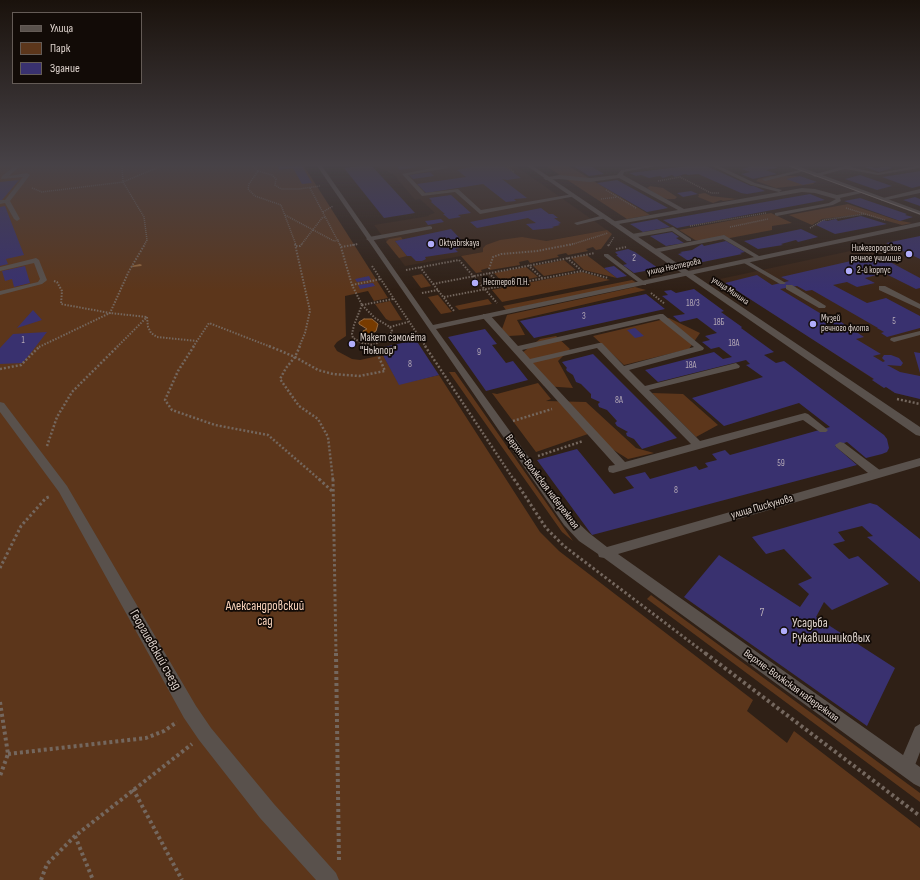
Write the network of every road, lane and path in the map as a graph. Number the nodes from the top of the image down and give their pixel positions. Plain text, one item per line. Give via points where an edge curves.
1 (10, 207) edge
2 (138, 207) edge
3 (282, 207) edge
4 (320, 207) edge
5 (332, 207) edge
6 (343, 207) edge
7 (475, 207) edge
8 (508, 207) edge
9 (589, 207) edge
10 (634, 207) edge
11 (677, 207) edge
12 (699, 207) edge
13 (814, 207) edge
14 (842, 207) edge
15 (906, 207) edge
16 (682, 210) junction
17 (323, 212) junction
18 (920, 212) edge
19 (777, 214) joint
20 (868, 214) junction
21 (285, 215) junction
22 (650, 216) junction
23 (326, 217) junction
24 (604, 217) junction
25 (17, 219) dead end
26 (888, 220) dead end
27 (577, 223) dead end
28 (920, 224) edge
29 (612, 227) junction
30 (430, 228) dead end
31 (810, 228) dead end
32 (672, 229) junction
33 (314, 230) junction
34 (616, 234) dead end
35 (632, 236) junction
36 (339, 240) junction
37 (689, 240) dead end
38 (363, 242) junction
39 (296, 246) junction
40 (341, 247) junction
41 (627, 247) dead end
42 (612, 250) dead end
43 (654, 251) junction
44 (596, 252) dead end
45 (605, 253) joint
46 (566, 258) junction
47 (762, 259) junction
48 (746, 262) junction
49 (528, 265) junction
50 (420, 267) junction
51 (0, 269) edge
52 (489, 269) dead end
53 (405, 270) dead end
54 (582, 271) junction
55 (489, 273) junction
56 (688, 274) junction
57 (473, 276) junction
58 (542, 278) junction
59 (610, 278) dead end
60 (381, 279) dead end
61 (44, 280) junction
62 (782, 283) dead end
63 (433, 284) junction
64 (644, 284) junction
65 (352, 285) junction
66 (501, 286) junction
67 (789, 287) dead end
68 (882, 288) dead end
69 (485, 289) junction
70 (438, 290) junction
71 (0, 293) edge
72 (422, 293) dead end
73 (444, 297) junction
74 (393, 299) dead end
75 (499, 304) dead end
76 (362, 305) junction
77 (822, 306) dead end
78 (920, 307) edge
79 (110, 313) junction
80 (456, 313) dead end
81 (486, 316) junction
82 (147, 317) junction
83 (408, 322) dead end
84 (390, 327) junction
85 (431, 328) junction
86 (587, 333) junction
87 (920, 333) edge
88 (416, 334) dead end
89 (385, 340) junction
90 (894, 340) dead end
91 (197, 341) junction
92 (373, 345) junction
93 (599, 345) junction
94 (516, 349) junction
95 (295, 357) junction
96 (527, 362) junction
97 (736, 366) dead end
98 (0, 369) edge
99 (622, 369) junction
100 (643, 389) junction
101 (893, 398) dead end
102 (920, 404) edge
103 (0, 405) edge
104 (566, 405) junction
105 (511, 421) dead end
106 (823, 430) dead end
107 (920, 432) edge
108 (596, 437) junction
109 (840, 445) dead end
110 (699, 446) junction
111 (38, 455) junction
112 (537, 456) dead end
113 (920, 462) edge
114 (877, 474) junction
115 (333, 492) junction
116 (46, 498) dead end
117 (604, 553) junction
118 (0, 568) edge
119 (0, 702) edge
120 (190, 712) junction
121 (920, 732) edge
122 (205, 734) junction
123 (8, 754) junction
124 (906, 767) junction
125 (0, 776) edge
126 (920, 778) edge
127 (133, 789) junction
128 (75, 836) junction
129 (339, 864) dead end
130 (41, 880) edge
131 (93, 880) edge
132 (182, 880) edge
133 (329, 880) edge

1 - 25 lane
2 - 79 path via 144,217 147,240 128,271
3 - 21 path
4 - 17 path
5 - 17 path
6 - 38 street, Верхне-Волжская набережная
7 - 8 lane via 480,212
9 - 24 street, улица Минина
10 - 22 path
11 - 16 lane
12 - 16 lane
13 - 19 lane
14 - 20 path
15 - 18 street
16 - 22 lane
17 - 23 path
19 - 32 path via 772,212
20 - 26 path
20 - 31 path via 823,220
21 - 33 path
21 - 39 path
22 - 29 lane
23 - 33 path via 322,218
23 - 36 path
24 - 27 lane
24 - 29 street, улица Минина
28 - 47 street, улица Нестерова
29 - 35 street, улица Минина
29 - 52 path via 570,245 501,254 493,257
30 - 38 lane
32 - 35 lane
32 - 37 lane
33 - 36 path via 334,241
33 - 39 path via 300,246
34 - 45 path
35 - 43 street, улица Минина
36 - 40 path
38 - 40 path
38 - 85 street, Верхне-Волжская набережная
39 - 95 path via 310,310 305,333
40 - 65 path
41 - 42 path
43 - 47 lane via 724,237
43 - 56 street, улица Минина
44 - 46 path
45 - 64 lane
46 - 49 path
46 - 54 path
47 - 48 street, улица Нестерова
48 - 56 street, улица Нестерова
48 - 62 lane
49 - 55 path
49 - 58 path
50 - 53 path
50 - 57 path via 459,260
50 - 63 path
51 - 61 lane via 36,260
54 - 58 path
54 - 59 path
55 - 57 path
55 - 66 path
56 - 64 street, улица Нестерова
56 - 107 street, улица Минина
57 - 63 path
57 - 69 path
58 - 66 path
60 - 65 path
61 - 71 lane
61 - 79 path via 57,282 62,291 61,304
63 - 70 path
64 - 81 street, улица Нестерова
65 - 76 path
66 - 69 path
67 - 77 lane
68 - 78 lane
69 - 73 path
69 - 75 path
70 - 72 path
70 - 73 path
73 - 80 path
74 - 76 path
76 - 84 path
76 - 92 path via 354,325 353,338
79 - 82 path
79 - 98 path via 42,345 21,365
81 - 85 street, улица Нестерова
81 - 94 lane
82 - 91 path via 148,327 157,337
82 - 111 path via 72,392 56,417 46,450
83 - 84 path
84 - 89 path via 391,335
85 - 117 street, Верхне-Волжская набережная via 568,520
86 - 93 lane
86 - 94 lane
86 - 99 lane via 660,316 700,348
87 - 90 lane
88 - 89 path
89 - 92 path
91 - 95 path via 209,324
91 - 115 path via 178,371 165,400 172,410 215,425 268,435
92 - 95 path via 385,371 359,376 332,374 318,370
93 - 96 lane
93 - 99 lane
94 - 96 lane
95 - 115 path via 280,379 299,406 318,418 328,437
96 - 104 lane
97 - 100 lane
99 - 100 lane
100 - 110 lane
101 - 102 path
103 - 111 street, Георгиевский съезд
104 - 105 path
104 - 108 lane
106 - 110 lane via 805,416
108 - 110 lane via 617,468
108 - 112 path
109 - 114 lane
111 - 120 street, Георгиевский съезд via 63,490
113 - 114 street, улица Пискунова
114 - 117 street, улица Пискунова
115 - 129 path
116 - 118 path via 21,526
117 - 124 street, Верхне-Волжская набережная
119 - 123 path
120 - 122 street, Георгиевский съезд
120 - 123 path via 164,731 146,738
121 - 124 lane
122 - 127 path
122 - 133 street, Георгиевский съезд via 267,811
123 - 125 path
124 - 126 street, Верхне-Волжская набережная
127 - 128 path
127 - 132 path
128 - 130 path via 46,864
128 - 131 path

